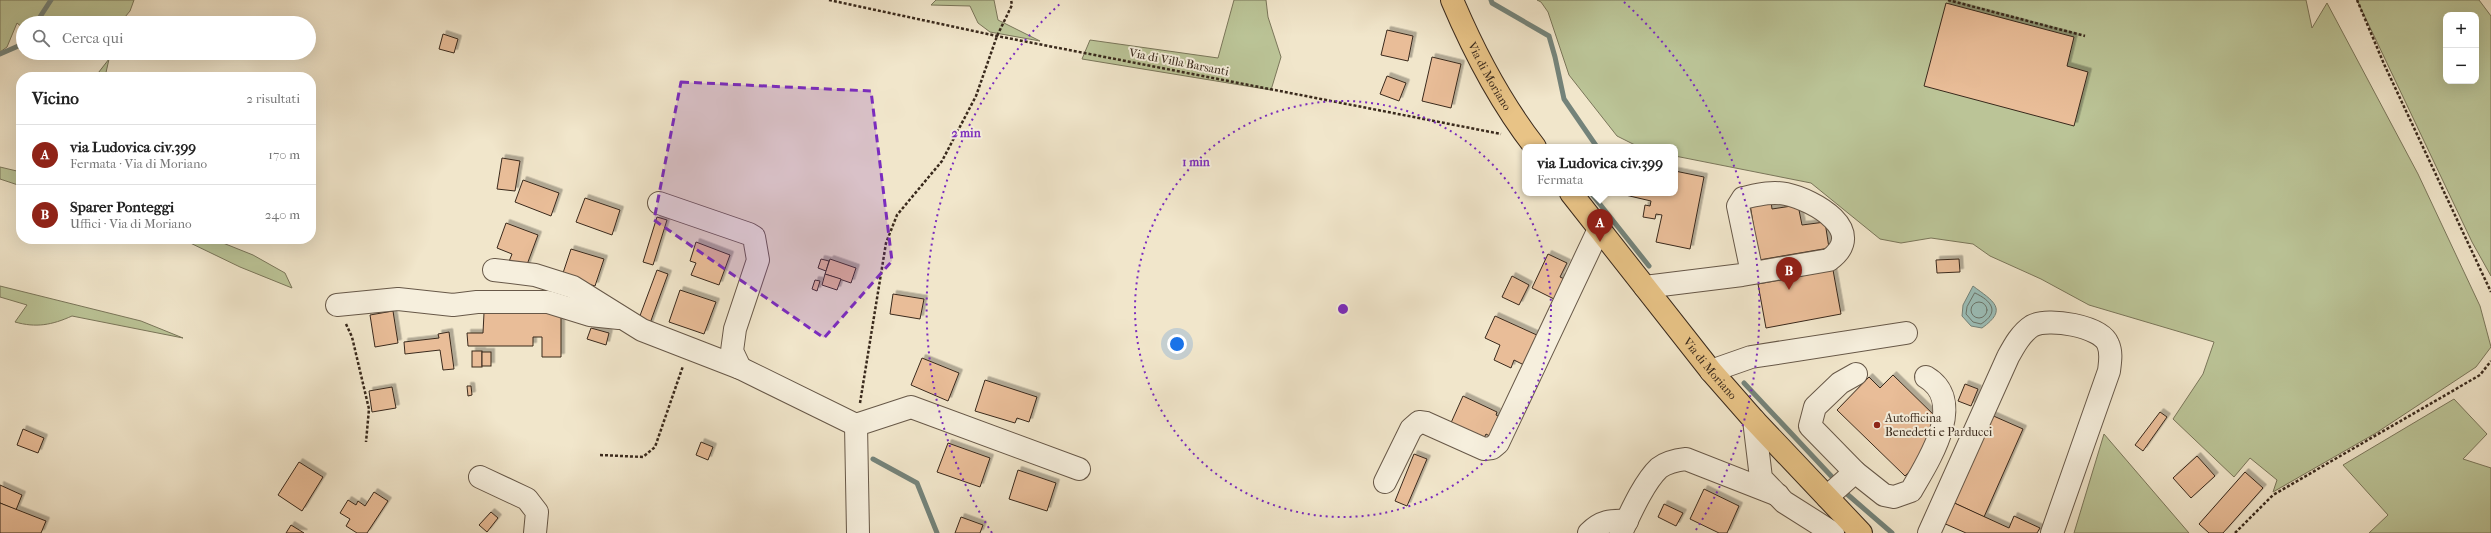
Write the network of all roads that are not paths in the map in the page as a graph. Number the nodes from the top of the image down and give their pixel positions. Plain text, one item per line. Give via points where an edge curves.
1 (1452, 0) edge
2 (1530, 141) edge
3 (1573, 196) edge
4 (659, 203) dead end
5 (1599, 229) junction
6 (494, 270) dead end
7 (1752, 273) junction
8 (1645, 287) junction
9 (337, 305) road end
10 (621, 318) junction
11 (1906, 333) dead end
12 (740, 368) junction
13 (1711, 371) junction
14 (1856, 374) dead end
15 (1926, 377) dead end
16 (1754, 420) junction
17 (856, 425) junction
18 (1079, 469) dead end
19 (1855, 472) junction
20 (480, 477) dead end
21 (1385, 482) dead end
22 (1778, 495) junction
23 (1827, 497) junction
24 (1624, 527) edge
25 (535, 533) edge
26 (858, 533) edge
27 (1589, 533) edge
28 (1833, 533) edge
29 (1861, 533) edge
30 (1929, 533) edge
31 (2052, 533) edge

1 - 2 main road, Via di Moriano via 1481,64
3 - 5 main road, Via di Moriano
4 - 12 street via 754,237 758,260 735,329 732,351
5 - 8 main road, Via di Moriano
5 - 21 street via 1498,443 1492,448 1484,449 1419,422 1411,429
6 - 10 street via 535,275 573,287
7 - 7 street via 1829,260 1838,254 1843,242 1837,221 1808,201 1785,194 1763,193 1743,198 1738,206
7 - 8 street
8 - 13 main road, Via di Moriano
9 - 10 street via 398,298 453,305 477,302 548,302 590,315
10 - 12 street via 642,330
11 - 13 street via 1751,357
12 - 17 street
13 - 16 main road, Via di Moriano
14 - 19 street via 1840,383 1815,407 1810,426
15 - 19 street via 1939,389 1945,411 1938,444 1911,492 1894,498 1884,494
16 - 22 street via 1761,478
16 - 23 main road, Via di Moriano
17 - 18 street via 911,407
17 - 26 street
19 - 23 street
20 - 25 street via 527,499 537,512
22 - 24 street via 1686,459 1672,461 1659,468
22 - 28 street via 1784,502
23 - 29 main road, Via di Moriano
24 - 27 street via 1610,520 1596,526
30 - 31 street via 2008,357 2022,335 2032,326 2047,321 2058,321 2099,334 2108,343 2111,356 2109,372

